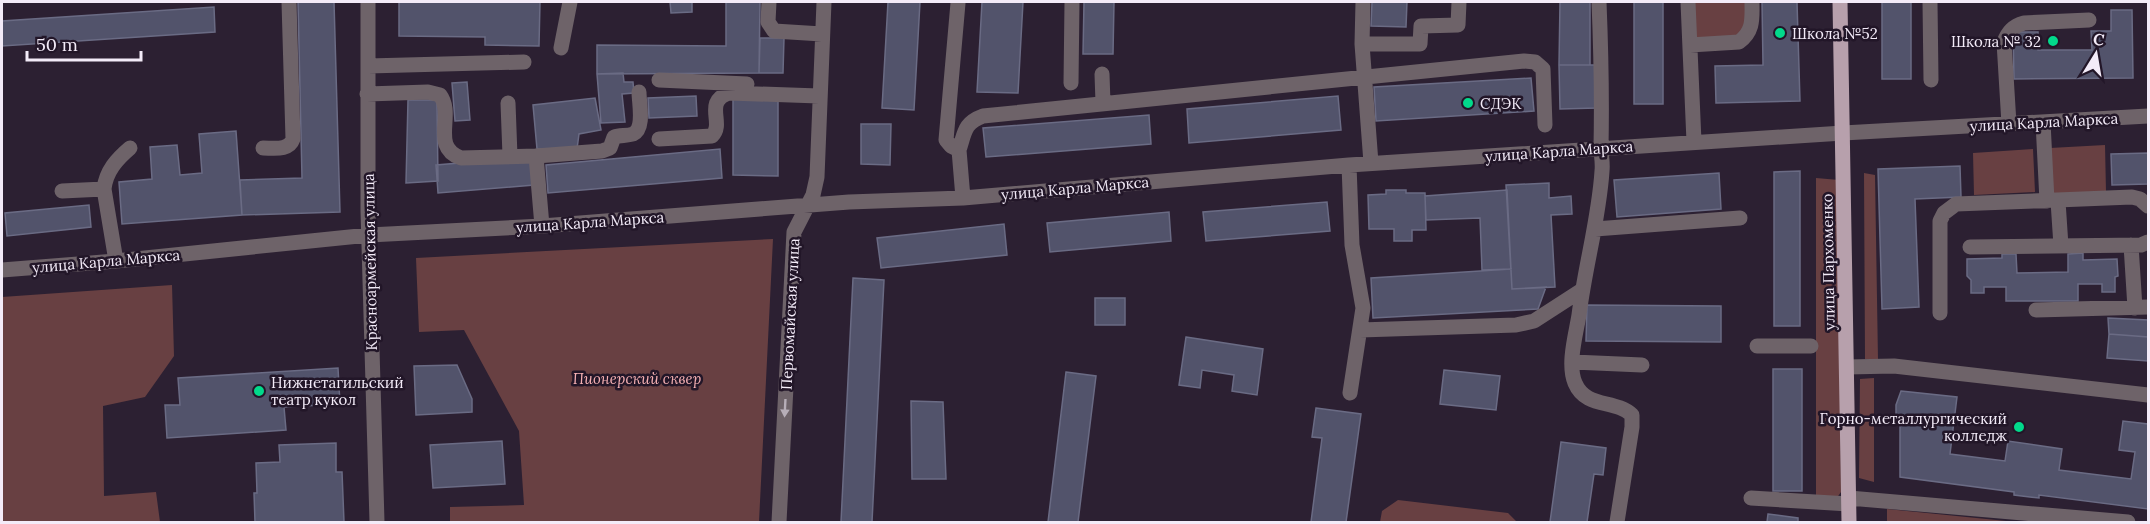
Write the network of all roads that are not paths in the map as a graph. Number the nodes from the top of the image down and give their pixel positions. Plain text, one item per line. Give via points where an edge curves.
1 (289, 2) edge
2 (368, 2) edge
3 (570, 2) edge
4 (769, 2) edge
5 (824, 2) edge
6 (1072, 2) edge
7 (1363, 2) edge
8 (1459, 2) edge
9 (1599, 2) edge
10 (1688, 2) edge
11 (1752, 2) edge
12 (1840, 2) edge
13 (1930, 2) edge
14 (958, 3) dead end
15 (2089, 20) dead end
16 (822, 34) junction
17 (1362, 44) junction
18 (1690, 45) junction
19 (561, 48) dead end
20 (524, 62) dead end
21 (368, 66) junction
22 (1102, 74) dead end
23 (1364, 76) junction
24 (659, 80) dead end
25 (1931, 80) dead end
26 (1071, 83) dead end
27 (819, 91) junction
28 (639, 92) dead end
29 (368, 94) junction
30 (508, 103) dead end
31 (1103, 103) junction
32 (2148, 116) edge
33 (2043, 122) junction
34 (2009, 124) junction
35 (1545, 125) dead end
36 (1843, 133) junction
37 (659, 139) dead end
38 (1694, 142) junction
39 (130, 148) dead end
40 (263, 148) dead end
41 (1601, 148) junction
42 (959, 150) junction
43 (510, 156) junction
44 (536, 156) junction
45 (1371, 163) junction
46 (1349, 165) junction
47 (104, 189) junction
48 (62, 191) dead end
49 (963, 198) junction
50 (2053, 201) junction
51 (807, 206) junction
52 (2148, 206) edge
53 (1740, 218) dead end
54 (542, 226) junction
55 (1595, 229) junction
56 (369, 235) junction
57 (2148, 242) edge
58 (2131, 245) junction
59 (2061, 246) junction
60 (1970, 247) dead end
61 (116, 261) junction
62 (2, 270) edge
63 (1582, 290) junction
64 (2142, 307) edge
65 (2037, 310) dead end
66 (1940, 313) dead end
67 (1360, 330) junction
68 (1757, 346) dead end
69 (1811, 346) dead end
70 (1573, 362) junction
71 (1642, 365) dead end
72 (1847, 367) junction
73 (1350, 393) dead end
74 (2148, 395) edge
75 (1751, 498) dead end
76 (1849, 501) junction
77 (377, 522) edge
78 (779, 522) edge
79 (1617, 522) edge
80 (1849, 522) edge
81 (2128, 522) edge

1 - 40 street via 293,139 287,147
2 - 21 street, Красноармейская улица
3 - 19 street
4 - 16 street via 768,22 774,32
5 - 16 street, Первомайская улица
6 - 26 street
7 - 17 street
8 - 17 street via 1458,25 1421,26 1420,44
9 - 41 street
10 - 18 street
11 - 18 street via 1752,24 1739,42
12 - 36 main road, улица Пархоменко
13 - 25 street
14 - 42 street via 946,140
15 - 34 street via 2024,23 2006,36
16 - 27 street, Первомайская улица
17 - 23 street
18 - 38 street
20 - 21 street
21 - 29 street, Красноармейская улица
22 - 31 street
23 - 31 street
23 - 35 street via 1535,62 1543,69
23 - 45 street
24 - 27 street
27 - 37 street via 729,93 720,97 716,105 717,130 712,136
27 - 51 street, Первомайская улица via 817,177
28 - 44 street via 638,131 614,137 610,147 602,152
29 - 43 street via 435,93 443,99 445,142 453,156
29 - 56 street, Красноармейская улица
30 - 43 street
31 - 42 street via 983,116 972,120 966,128
32 - 33 street, улица Карла Маркса
33 - 34 street, улица Карла Маркса
33 - 50 street
34 - 36 street, улица Карла Маркса
36 - 38 street, улица Карла Маркса
36 - 72 main road, улица Пархоменко
38 - 41 street, улица Карла Маркса
39 - 47 street via 111,167
41 - 45 street, улица Карла Маркса
41 - 55 street
42 - 49 street
43 - 44 street
44 - 54 street
45 - 46 street, улица Карла Маркса
46 - 49 street, улица Карла Маркса
46 - 67 street via 1352,245 1363,308
47 - 48 street
47 - 61 street
49 - 51 street, улица Карла Маркса
50 - 52 street via 2132,197
50 - 59 street
50 - 66 street via 1956,204 1944,213 1940,221
51 - 54 street, улица Карла Маркса
51 -> 78 street, Первомайская улица via 794,232
53 - 55 street
54 - 56 street, улица Карла Маркса
55 - 63 street
56 - 61 street, улица Карла Маркса
56 - 77 street, Красноармейская улица
57 - 58 street
58 - 59 street
58 - 64 street
59 - 60 street
61 - 62 street, улица Карла Маркса
63 - 67 street via 1534,321 1516,325
63 - 70 street
64 - 65 street
67 - 73 street
68 - 69 street
70 - 71 street
70 - 79 street via 1574,381 1581,393 1599,403 1625,408 1632,415
72 - 74 street via 1894,366
72 - 76 main road, улица Пархоменко
75 - 76 street
76 - 80 main road, улица Пархоменко
76 - 81 street

